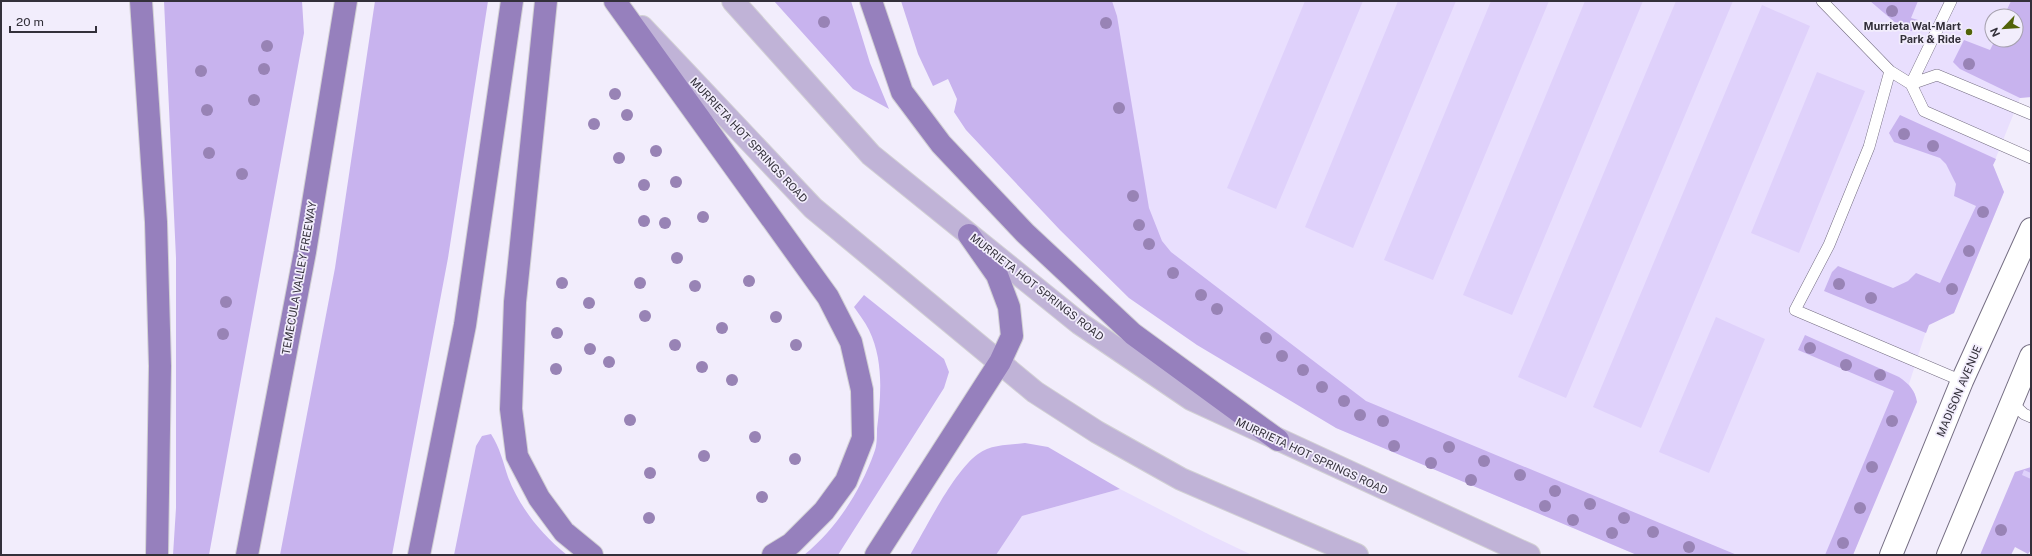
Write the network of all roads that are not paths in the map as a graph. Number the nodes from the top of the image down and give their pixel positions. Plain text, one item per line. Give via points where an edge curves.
1 (141, 1) edge
2 (346, 1) edge
3 (512, 1) edge
4 (546, 1) edge
5 (616, 1) edge
6 (733, 1) edge
7 (871, 1) edge
8 (1822, 1) edge
9 (1951, 1) edge
10 (1890, 71) junction
11 (1911, 84) junction
12 (2031, 114) edge
13 (2031, 158) edge
14 (2031, 230) edge
15 (969, 235) junction
16 (2031, 356) edge
17 (1000, 362) junction
18 (1962, 381) junction
19 (2012, 403) junction
20 (2031, 417) edge
21 (1278, 440) junction
22 (157, 555) edge
23 (247, 555) edge
24 (419, 555) edge
25 (592, 555) edge
26 (773, 555) edge
27 (876, 555) edge
28 (1357, 555) edge
29 (1529, 555) edge
30 (1891, 555) edge
31 (1948, 555) edge

1 - 22 highway via 156,222 160,366
2 - 23 highway, TEMECULA VALLEY FREEWAY via 305,252
3 - 24 highway via 465,325
4 - 25 highway via 515,302 511,409 517,456 539,498 564,532
5 - 17 main road, MURRIETA HOT SPRINGS ROAD via 813,208
5 - 26 highway via 828,297 851,342 862,390 863,438 846,481 824,511 791,544
6 - 15 main road, MURRIETA HOT SPRINGS ROAD via 871,155
7 - 21 highway via 902,92 941,144 1024,233 1133,334
8 - 10 lane
9 - 11 lane
10 - 11 lane
10 - 18 lane via 1869,147 1829,245 1794,310
11 - 12 lane via 1937,75
11 - 13 lane via 1924,111
14 - 18 street, MADISON AVENUE
15 - 17 highway via 997,274 1009,307 1012,336
15 - 21 main road, MURRIETA HOT SPRINGS ROAD via 1079,324 1191,399
16 - 19 street
17 - 27 highway
17 - 28 main road, MURRIETA HOT SPRINGS ROAD via 1035,392 1097,432 1181,479
18 - 30 street, MADISON AVENUE
19 - 20 lane
19 - 31 street
21 - 29 main road, MURRIETA HOT SPRINGS ROAD

